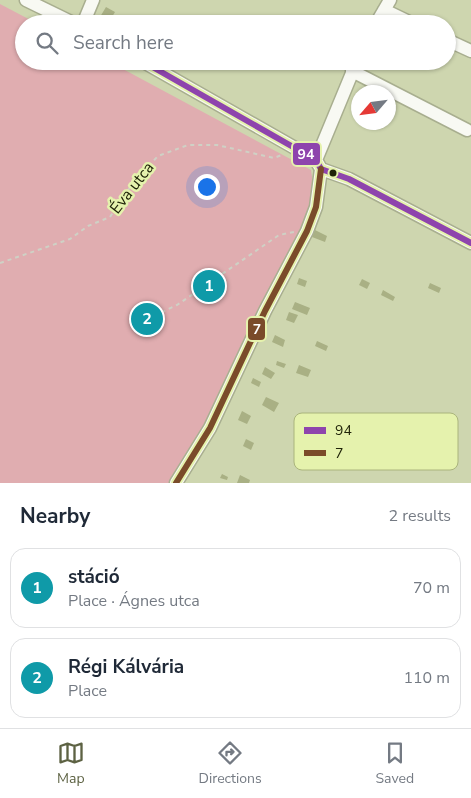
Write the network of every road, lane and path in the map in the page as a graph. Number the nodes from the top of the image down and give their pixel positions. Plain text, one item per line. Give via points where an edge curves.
1 (26, 0) edge
2 (92, 0) edge
3 (387, 5) edge
4 (57, 15) edge
5 (86, 15) edge
6 (401, 15) edge
7 (456, 44) edge
8 (471, 51) edge
9 (158, 70) edge
10 (354, 70) edge
11 (362, 70) edge
12 (467, 130) dead end
13 (298, 150) junction
14 (319, 165) junction
15 (303, 233) junction
16 (471, 243) edge
17 (0, 263) edge
18 (147, 319) dead end
19 (171, 483) edge
20 (176, 483) edge

1 - 4 street
2 - 5 street
3 - 6 street
7 - 8 street
9 - 13 street
10 - 14 street
11 - 12 street
13 - 14 street
13 - 17 path, Éva utca via 274,158 217,145 188,145 158,156 139,176 110,217 88,226 70,239
14 - 15 street via 316,207
14 - 16 street
15 - 18 path via 279,235 177,305
15 - 19 street via 206,426
15 - 20 street via 210,428

